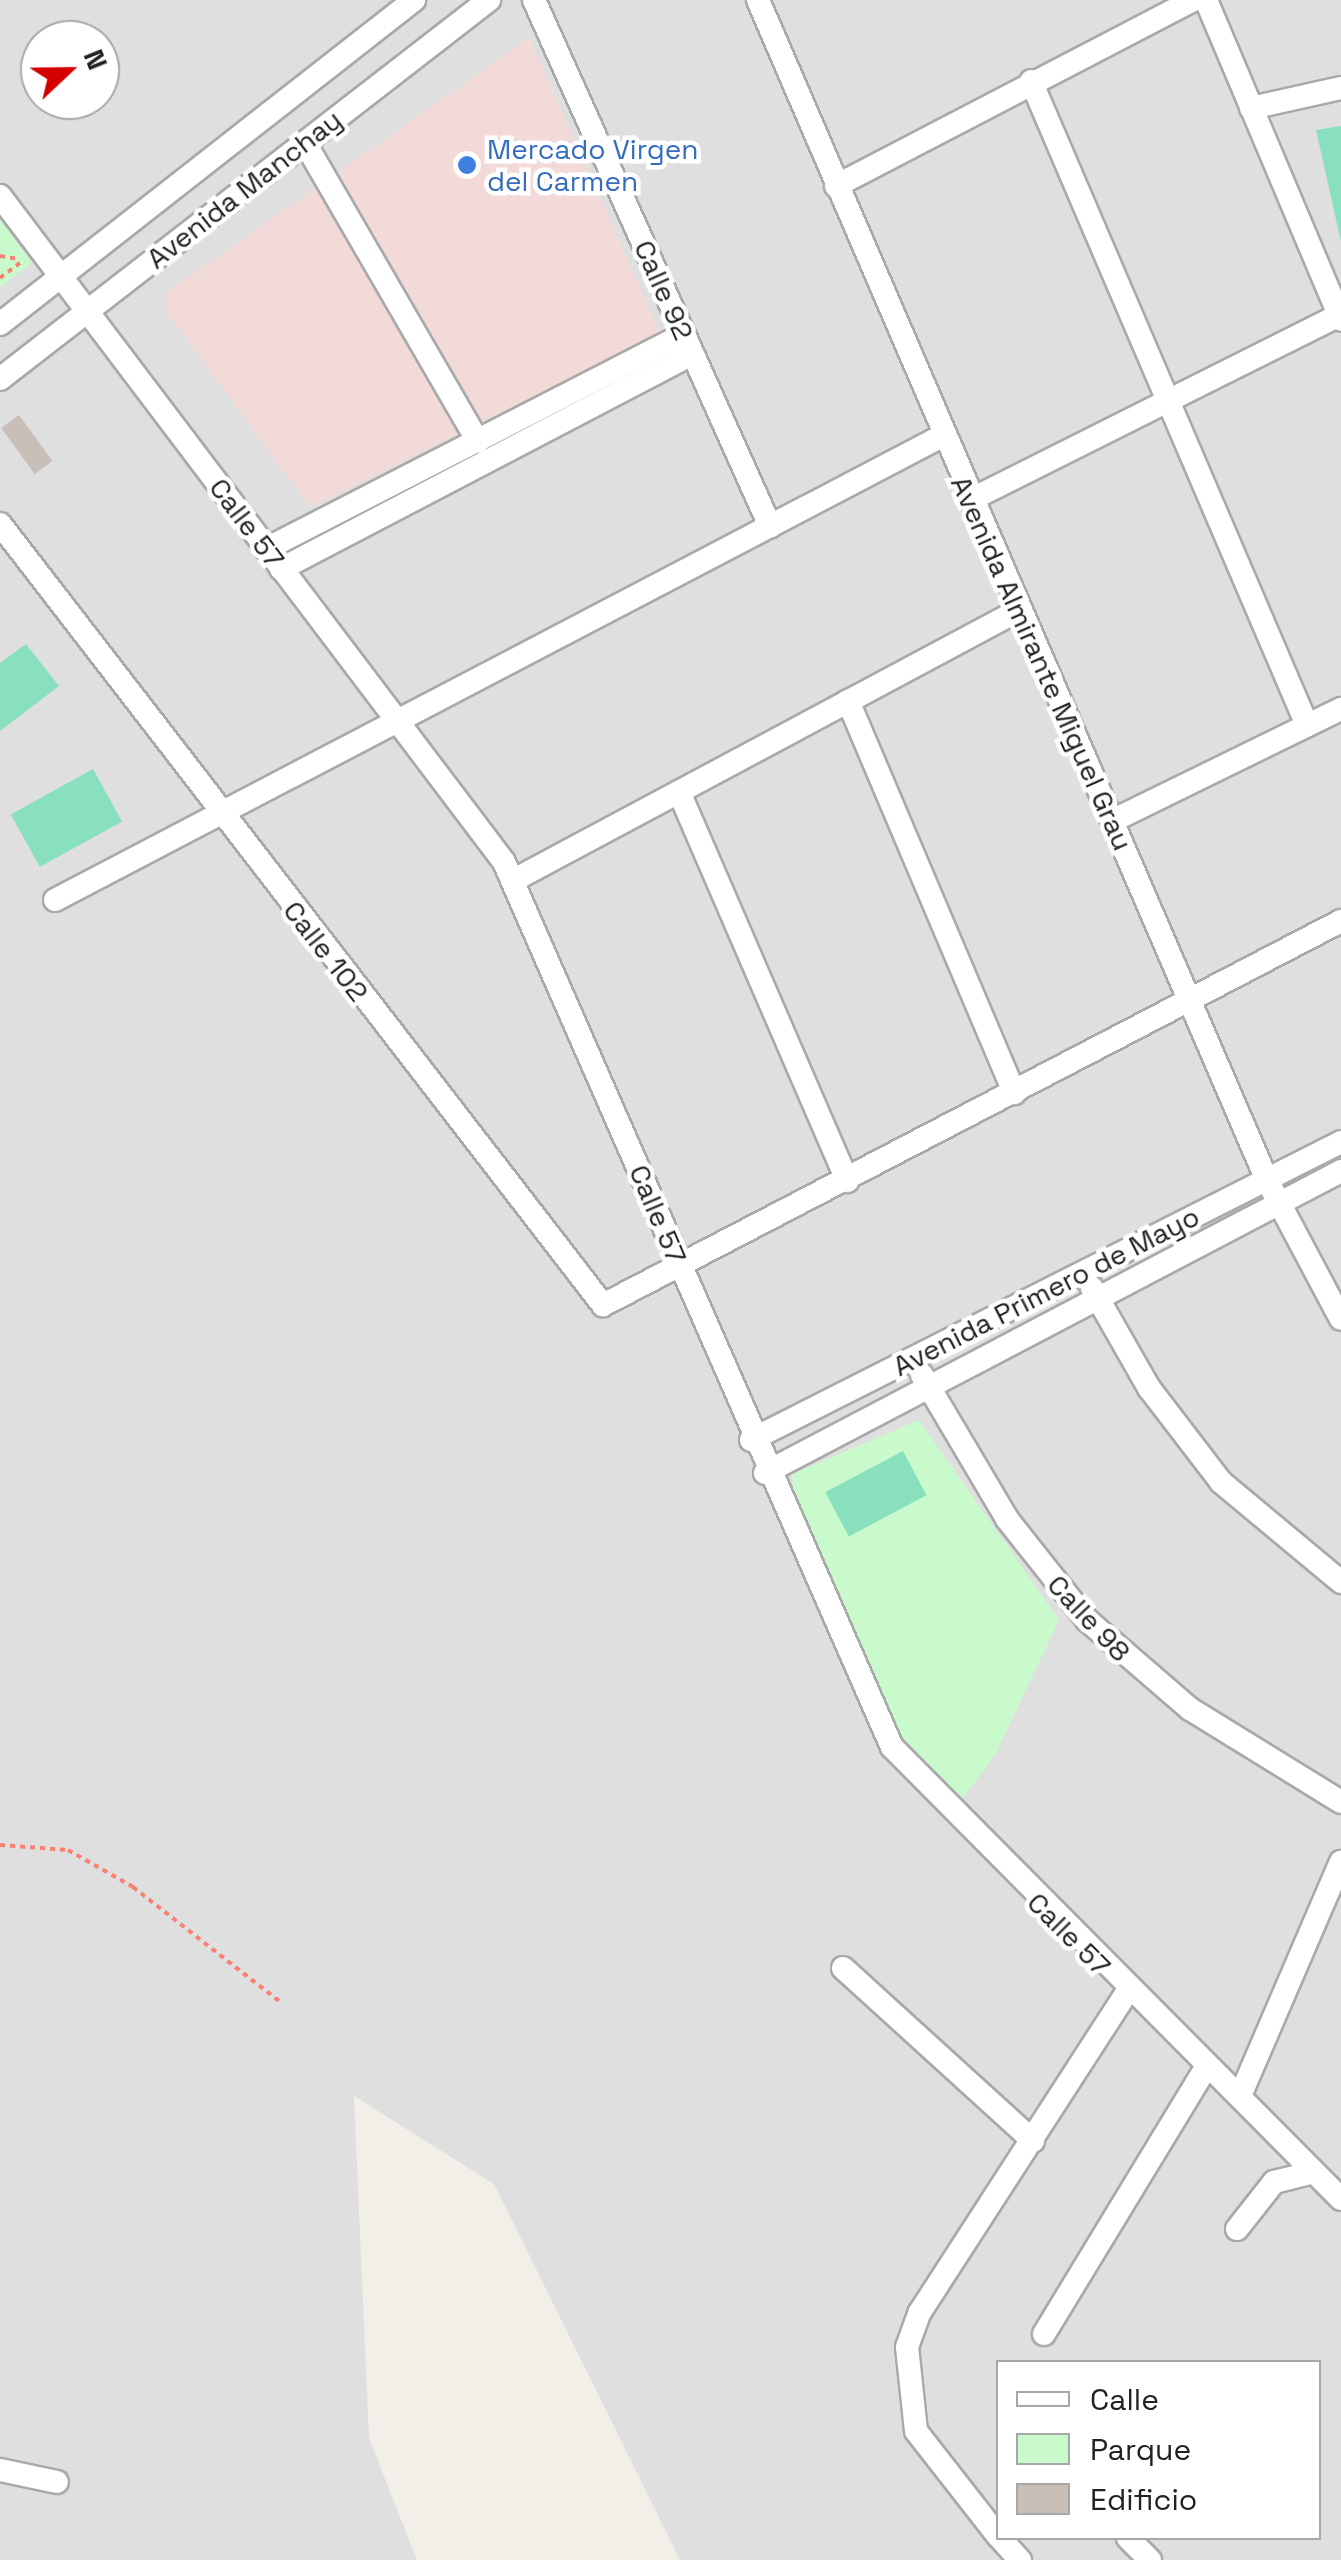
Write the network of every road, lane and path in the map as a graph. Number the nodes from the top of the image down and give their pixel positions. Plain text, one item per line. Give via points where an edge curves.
1 (414, 0) edge
2 (489, 0) edge
3 (534, 0) edge
4 (758, 0) edge
5 (1194, 0) edge
6 (1206, 0) edge
7 (1031, 81) junction
8 (1341, 88) edge
9 (1251, 108) junction
10 (305, 143) junction
11 (836, 186) junction
12 (0, 196) edge
13 (12, 244) dead end
14 (0, 256) edge
15 (24, 260) junction
16 (30, 268) dead end
17 (62, 276) junction
18 (0, 278) edge
19 (1338, 306) edge
20 (87, 310) junction
21 (0, 324) edge
22 (688, 344) junction
23 (0, 379) edge
24 (1168, 400) junction
25 (942, 436) junction
26 (478, 441) junction
27 (970, 500) junction
28 (0, 524) edge
29 (770, 526) junction
30 (266, 549) junction
31 (280, 569) junction
32 (1019, 610) junction
33 (848, 702) junction
34 (1341, 709) edge
35 (398, 720) junction
36 (1307, 725) junction
37 (679, 792) junction
38 (223, 817) junction
39 (1112, 821) junction
40 (514, 880) junction
41 (55, 900) dead end
42 (1341, 921) edge
43 (1189, 1000) junction
44 (1014, 1092) junction
45 (1341, 1142) edge
46 (1341, 1170) edge
47 (1266, 1180) junction
48 (847, 1181) junction
49 (1278, 1205) junction
50 (681, 1269) junction
51 (1083, 1272) junction
52 (1100, 1301) junction
53 (1341, 1319) edge
54 (916, 1358) junction
55 (928, 1389) junction
56 (751, 1440) junction
57 (765, 1473) junction
58 (1341, 1582) edge
59 (1341, 1802) edge
60 (0, 1845) edge
61 (1341, 1862) edge
62 (843, 1968) dead end
63 (1127, 1992) junction
64 (279, 2001) dead end
65 (1207, 2066) junction
66 (1240, 2096) junction
67 (1033, 2140) junction
68 (1314, 2172) junction
69 (1341, 2199) edge
70 (1237, 2230) dead end
71 (1044, 2334) dead end
72 (0, 2470) edge
73 (57, 2482) dead end
74 (996, 2532) edge
75 (1002, 2540) edge
76 (1130, 2540) edge
77 (1020, 2560) edge
78 (1150, 2560) edge

1 - 17 street, Avenida Manchay
2 - 10 street, Avenida Manchay
3 - 22 street, Calle 92
4 - 11 street, Avenida Almirante Miguel Grau
5 - 7 street
6 - 9 street
7 - 11 street
7 - 24 street
8 - 9 street
9 - 19 street
10 - 20 street, Avenida Manchay
10 - 26 street
11 - 25 street, Avenida Almirante Miguel Grau
12 - 17 street, Calle 57
13 - 15 path
14 - 15 path
15 - 16 path
15 - 18 path
17 - 20 street, Calle 57
17 - 21 street, Avenida Manchay
19 - 24 street
20 - 23 street, Avenida Manchay
20 - 30 street, Calle 57
22 - 26 street
22 - 29 street, Calle 92
22 - 31 street
24 - 27 street
24 - 36 street
25 - 27 street, Avenida Almirante Miguel Grau
25 - 29 street
26 - 30 street
27 - 32 street, Avenida Almirante Miguel Grau
28 - 38 street, Calle 102
29 - 35 street
30 - 31 street, Calle 57
31 - 35 street, Calle 57
32 - 33 street
32 - 39 street, Avenida Almirante Miguel Grau
33 - 37 street
33 - 44 street
34 - 36 street
35 - 38 street
35 - 40 street, Calle 57
36 - 39 street
37 - 40 street
37 - 48 street
38 - 41 street
38 - 50 street, Calle 102 via 596,1301 612,1304
39 - 43 street, Avenida Almirante Miguel Grau
40 - 50 street, Calle 57
42 - 43 street, Calle 102
43 - 44 street, Calle 102
43 - 47 street, Avenida Almirante Miguel Grau
44 - 48 street, Calle 102
45 - 47 street, Avenida Primero de Mayo
46 - 49 street, Avenida Primero de Mayo
47 - 49 street, Avenida Almirante Miguel Grau
47 - 51 street, Avenida Primero de Mayo
48 - 50 street, Calle 102
49 - 52 street, Avenida Primero de Mayo
49 - 53 street, Avenida Almirante Miguel Grau
50 - 56 street, Calle 57
51 - 52 street
51 - 54 street, Avenida Primero de Mayo
52 - 55 street, Avenida Primero de Mayo
52 - 58 street via 1149,1388 1221,1482
54 - 55 street, Calle 98
54 - 56 street, Avenida Primero de Mayo
55 - 57 street, Avenida Primero de Mayo
55 - 59 street, Calle 98 via 1016,1532 1112,1645 1190,1709
56 - 57 street, Calle 57
57 - 63 street, Calle 57 via 892,1747
60 - 64 path via 68,1850 132,1887
61 - 66 street
62 - 67 street
63 - 65 street, Calle 57
63 - 67 street
65 - 66 street, Calle 57
65 - 71 street
66 - 68 street, Calle 57
67 - 74 street via 920,2312 904,2363 922,2445
68 - 69 street, Calle 57
68 - 70 street via 1274,2182
72 - 73 street
75 - 77 street
76 - 78 street

